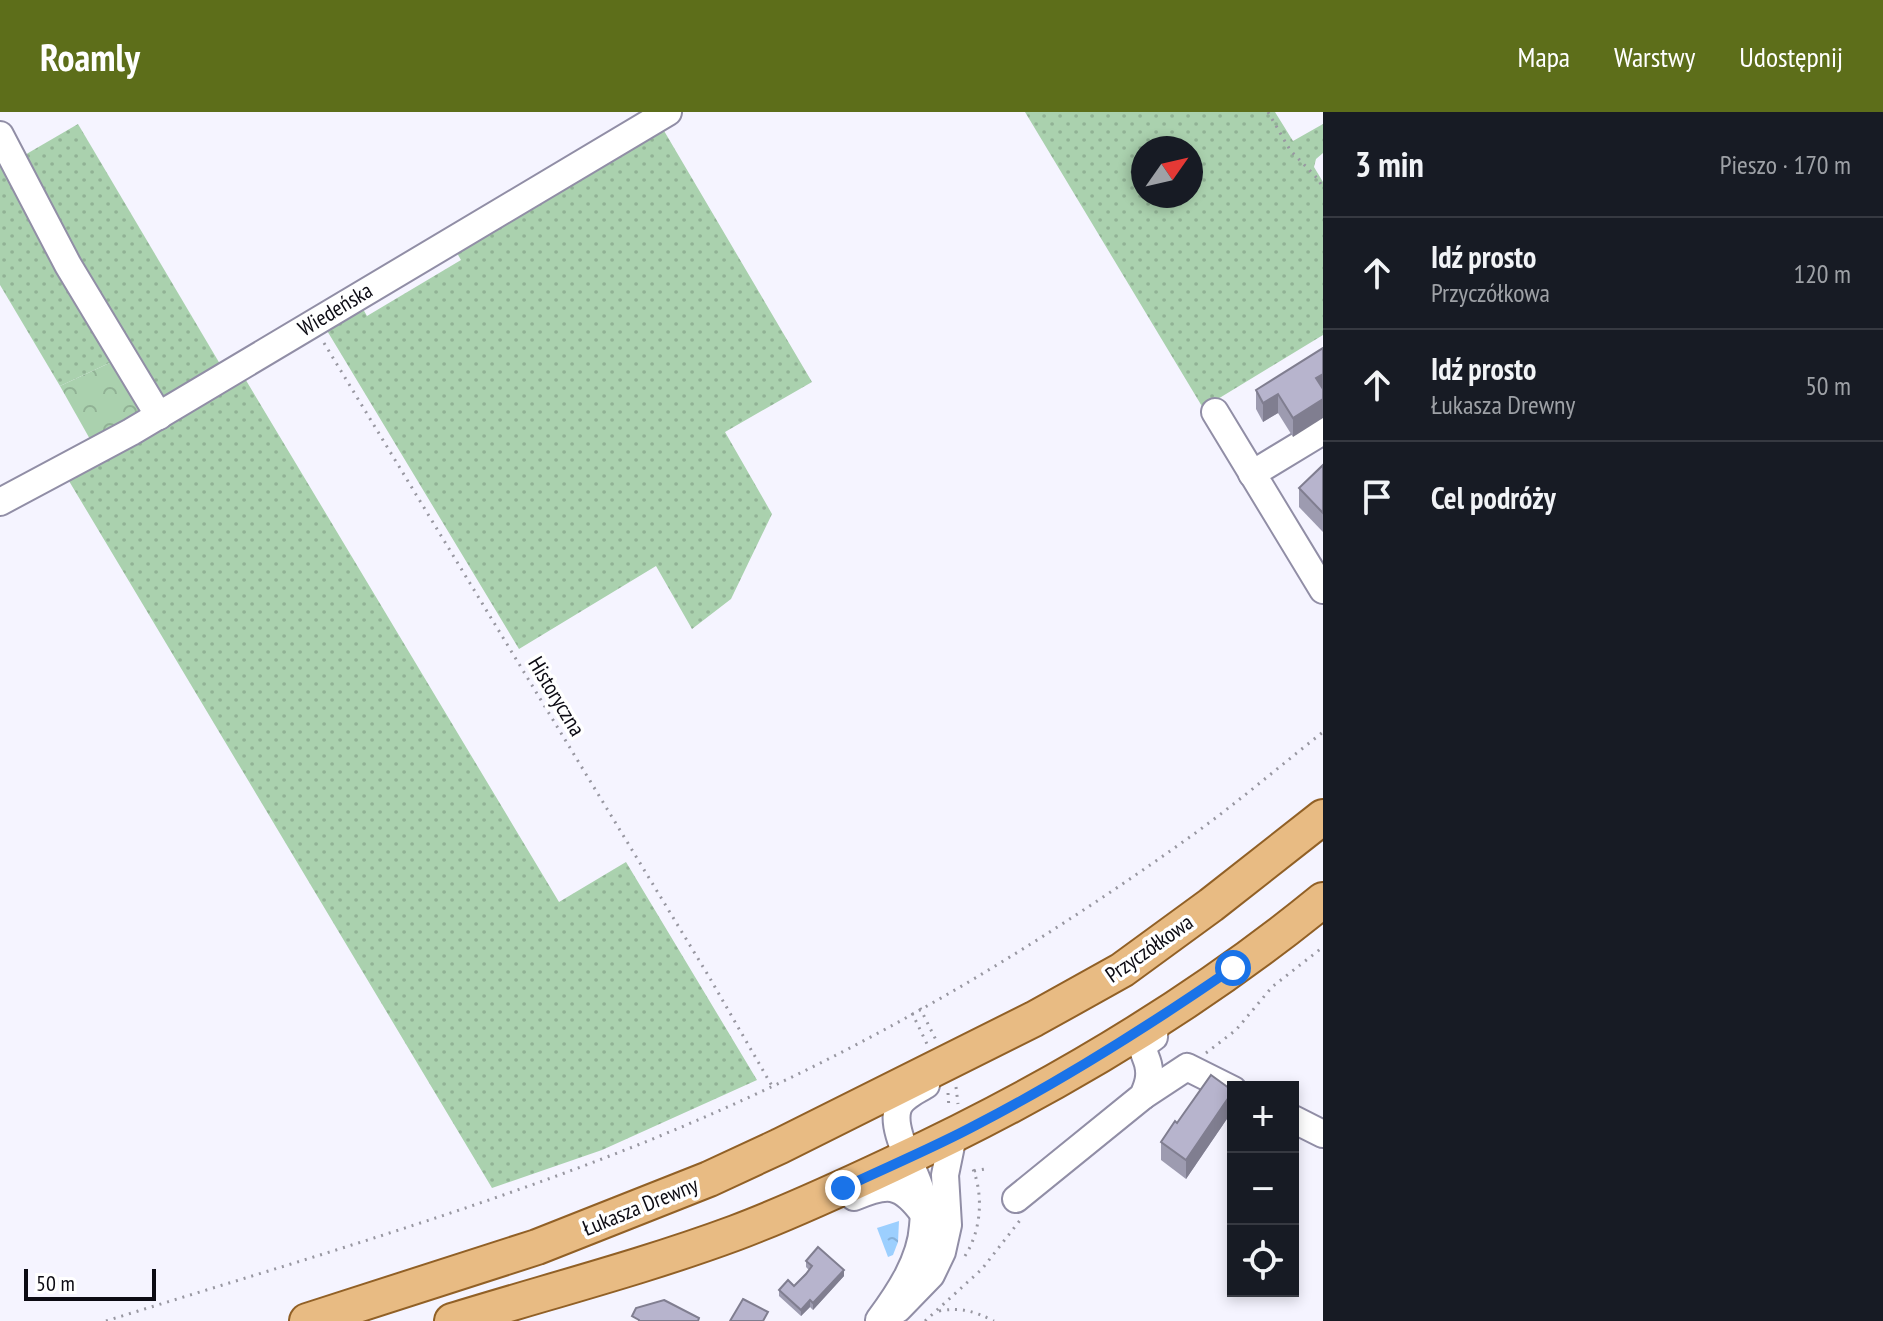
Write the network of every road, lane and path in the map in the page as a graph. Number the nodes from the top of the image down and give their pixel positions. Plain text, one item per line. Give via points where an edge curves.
1 (668, 112) edge
2 (1268, 112) edge
3 (0, 135) edge
4 (1323, 188) edge
5 (311, 323) junction
6 (1215, 412) dead end
7 (159, 416) junction
8 (1323, 431) edge
9 (1252, 474) junction
10 (0, 502) edge
11 (1323, 590) edge
12 (1323, 732) edge
13 (1323, 817) edge
14 (1323, 900) edge
15 (1323, 947) edge
16 (1148, 953) junction
17 (912, 1013) junction
18 (1155, 1020) junction
19 (946, 1055) junction
20 (1091, 1060) junction
21 (1187, 1067) junction
22 (1145, 1083) junction
23 (772, 1086) junction
24 (1227, 1087) edge
25 (948, 1088) dead end
26 (897, 1095) junction
27 (1299, 1122) edge
28 (1323, 1134) edge
29 (941, 1144) junction
30 (985, 1169) dead end
31 (974, 1171) junction
32 (828, 1195) junction
33 (1016, 1199) joint
34 (923, 1213) junction
35 (974, 1233) dead end
36 (935, 1312) junction
37 (879, 1320) edge
38 (106, 1321) edge
39 (307, 1321) edge
40 (452, 1321) edge
41 (925, 1321) edge
42 (994, 1321) edge

1 - 5 street, Wiedeńska
2 - 4 path via 1290,150
3 - 7 street via 68,265
5 - 7 street, Wiedeńska
5 - 23 path, Historyczna
6 - 9 street
7 - 10 street, Wiedeńska
8 - 9 street
9 - 11 street
12 - 17 path via 1196,832 1063,924
13 - 16 main road, Przyczółkowa
14 - 18 main road
15 - 21 path via 1272,987 1236,1030
16 - 19 main road, Przyczółkowa via 1071,1000
16 - 26 street via 1138,973 1088,1002
17 - 19 path
17 - 23 path
18 - 20 main road
18 - 22 street via 1154,1037 1143,1051 1148,1065
19 - 26 main road, Łukasza Drewny
20 - 22 street via 1111,1064 1130,1058
20 - 29 main road
21 - 22 street
21 - 24 street
22 - 33 street
23 - 38 path via 541,1182
25 - 29 path
26 - 29 street via 898,1128
26 - 39 main road, Łukasza Drewny via 537,1247
27 - 28 street
29 - 31 path
29 - 32 main road
29 - 34 street via 922,1193
29 - 37 street via 946,1237 937,1265 914,1296
30 - 31 path
31 - 35 path via 980,1204
32 - 34 street via 849,1199 889,1186
32 - 40 main road via 734,1233
33 - 36 path via 1024,1213 1016,1227 982,1269
34 - 37 street via 910,1271
36 - 41 path
36 - 42 path via 974,1311

